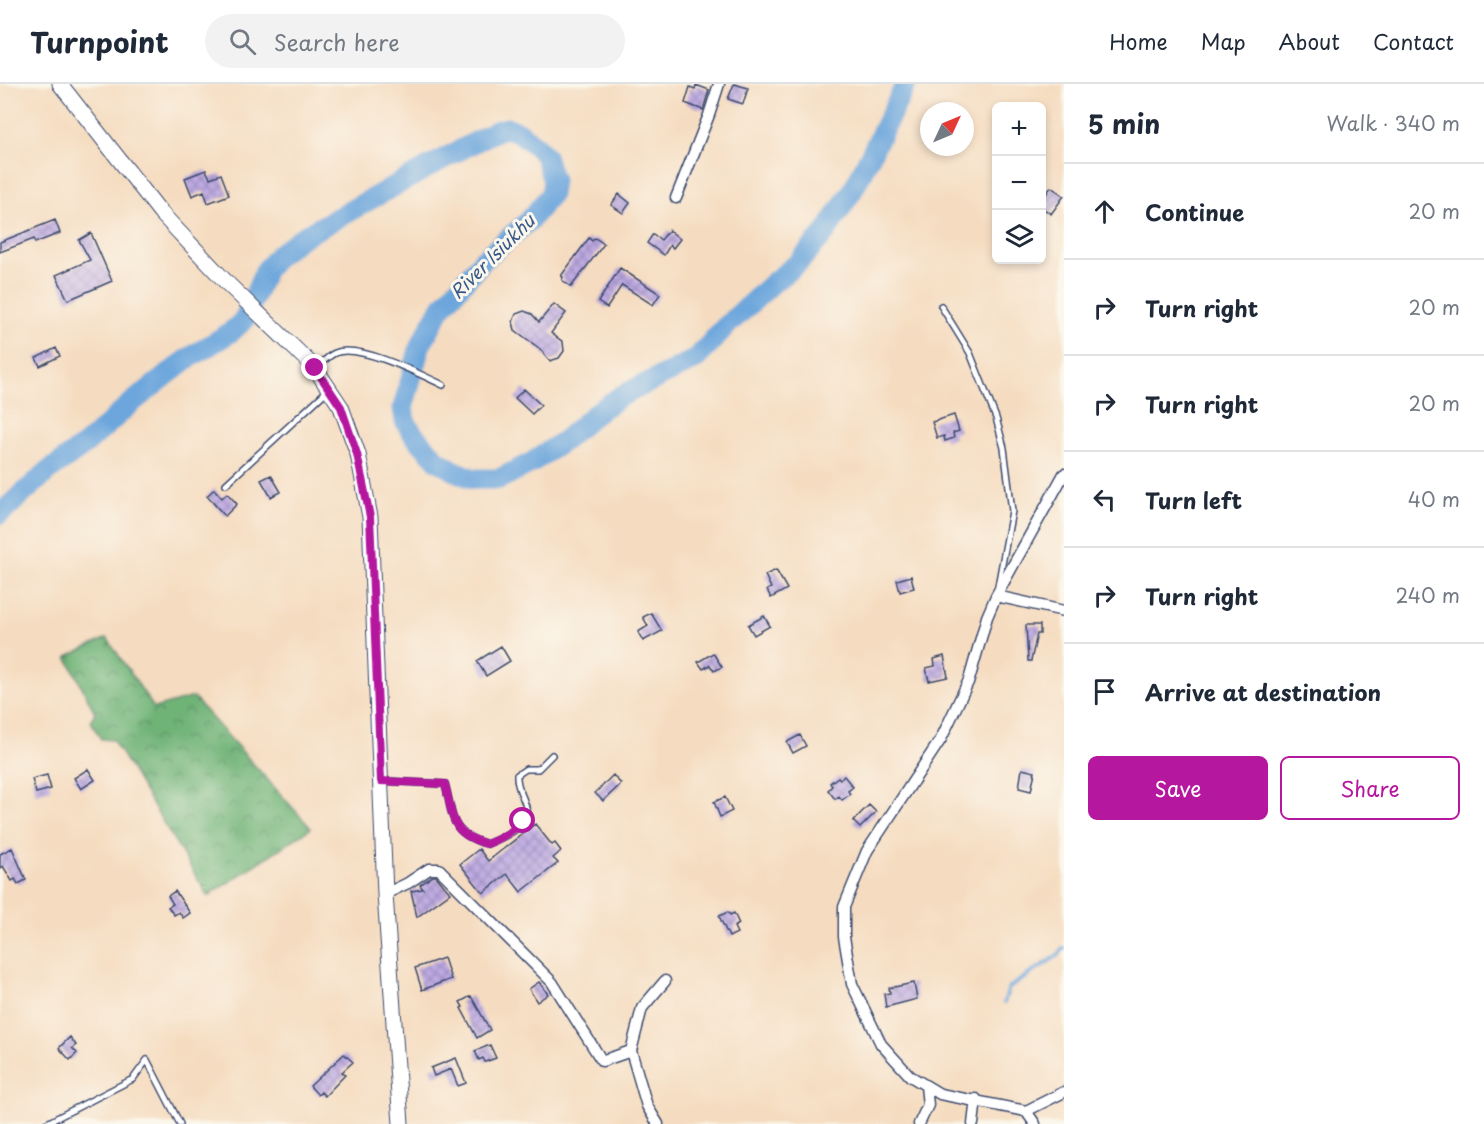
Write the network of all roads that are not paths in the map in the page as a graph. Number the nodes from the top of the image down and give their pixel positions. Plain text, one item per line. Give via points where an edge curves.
1 (60, 84) edge
2 (719, 84) edge
3 (676, 198) dead end
4 (941, 306) dead end
5 (315, 368) junction
6 (443, 385) dead end
7 (330, 388) junction
8 (1064, 474) edge
9 (226, 484) dead end
10 (996, 596) junction
11 (1064, 611) edge
12 (552, 755) dead end
13 (381, 781) junction
14 (385, 894) junction
15 (665, 981) dead end
16 (631, 1051) junction
17 (926, 1086) junction
18 (1064, 1092) edge
19 (976, 1100) junction
20 (1026, 1111) junction
21 (45, 1124) edge
22 (180, 1124) edge
23 (401, 1124) edge
24 (658, 1124) edge
25 (919, 1124) edge
26 (973, 1124) edge
27 (1035, 1124) edge

1 - 5 main road via 161,213
2 - 3 street
4 - 10 lane via 970,353 1004,447 1012,511
5 - 6 lane via 335,353 355,351
5 - 7 main road
7 - 9 lane
7 - 13 main road via 357,454 370,517
8 - 10 street
10 - 11 street
10 - 17 street via 969,680 941,739 867,851 844,907 844,937 852,984 881,1044 910,1076
12 - 13 lane via 538,769 517,774 516,782 527,808 523,821 501,839 487,844 461,833 456,826 445,784
13 - 14 main road
14 - 16 street via 429,869 439,869 552,982 602,1060
14 - 23 main road
15 - 16 street via 642,1008
16 - 24 street via 647,1106
17 - 19 street via 940,1094
17 - 25 street via 928,1105
18 - 20 street
19 - 20 street
19 - 26 street
20 - 27 street
21 - 22 lane via 133,1078 147,1060

